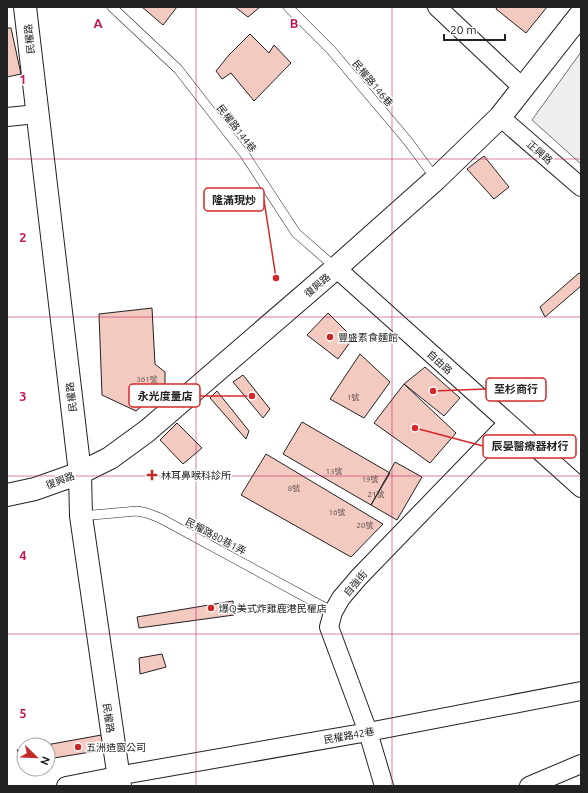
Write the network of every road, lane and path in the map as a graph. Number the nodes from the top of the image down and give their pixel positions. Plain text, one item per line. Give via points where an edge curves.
1 (26, 7) edge
2 (112, 7) edge
3 (288, 7) edge
4 (437, 7) edge
5 (581, 14) edge
6 (523, 88) junction
7 (37, 114) junction
8 (7, 117) edge
9 (500, 117) junction
10 (436, 179) junction
11 (581, 187) edge
12 (336, 268) junction
13 (508, 423) junction
14 (80, 473) junction
15 (581, 488) edge
16 (7, 495) edge
17 (81, 516) junction
18 (333, 612) junction
19 (581, 691) edge
20 (368, 732) junction
21 (581, 764) edge
22 (118, 781) edge
23 (66, 786) edge
24 (384, 786) edge
25 (528, 786) edge

1 - 7 street, 民權路
2 - 12 lane, 民權路144巷 via 178,69 245,155 296,233
3 - 10 lane, 民權路146巷 via 331,50 407,140
4 - 6 street
5 - 6 street, 復興路
6 - 9 street, 復興路
7 - 8 street
7 - 14 street, 民權路
9 - 10 street, 復興路
9 - 11 street, 正興路
10 - 12 street, 復興路
12 - 13 street, 自由路
12 - 14 street, 復興路 via 147,431 110,458
13 - 15 street, 自由路
13 - 18 street, 自強街 via 359,577
14 - 16 street, 復興路 via 35,489
14 - 17 street, 民權路
17 - 18 lane, 民權路80巷1弄 via 137,511 147,513
17 - 22 street, 民權路
18 - 20 street, 自強街 via 329,627
19 - 20 street, 民權路42巷
20 - 22 street, 民權路42巷
20 - 24 street, 自強街
21 - 25 street
22 - 23 street, 民權路42巷

